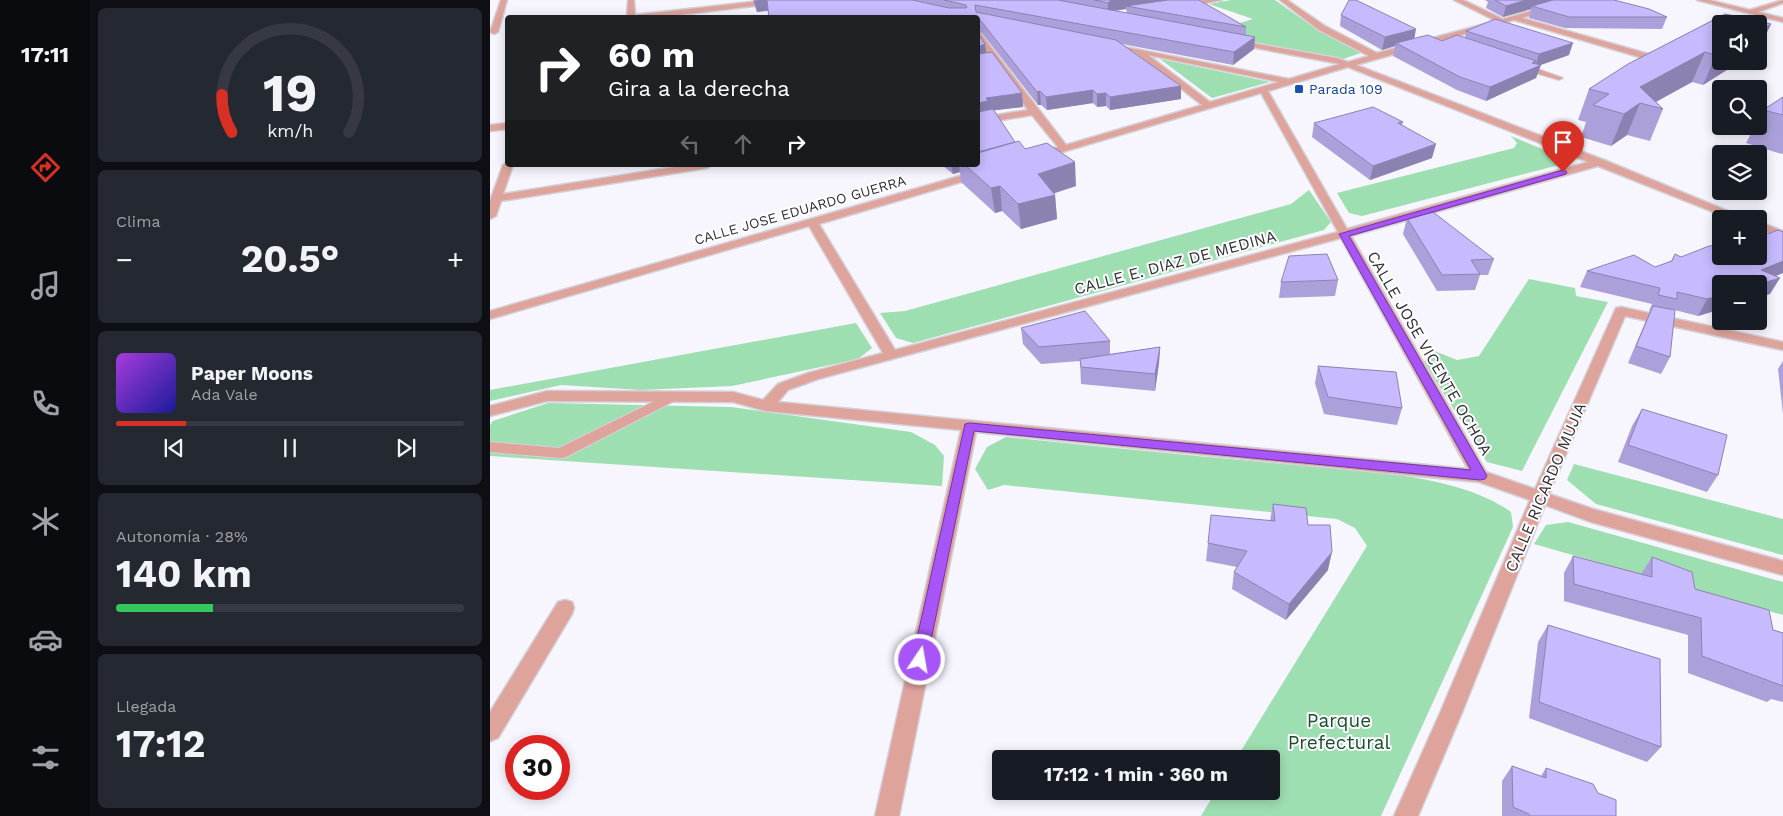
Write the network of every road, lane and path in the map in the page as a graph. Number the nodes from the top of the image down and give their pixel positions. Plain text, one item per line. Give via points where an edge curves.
1 (504, 0) edge
2 (631, 0) edge
3 (787, 0) edge
4 (1219, 0) edge
5 (1283, 0) edge
6 (1457, 0) edge
7 (1576, 0) edge
8 (1700, 0) edge
9 (1783, 1) edge
10 (1586, 2) edge
11 (1173, 7) edge
12 (1750, 12) junction
13 (631, 15) edge
14 (657, 15) edge
15 (1515, 18) junction
16 (1783, 20) edge
17 (1502, 21) junction
18 (495, 32) edge
19 (1440, 39) junction
20 (980, 40) edge
21 (1222, 40) edge
22 (1099, 43) edge
23 (1458, 45) edge
24 (1136, 50) junction
25 (1376, 56) junction
26 (1649, 57) edge
27 (1513, 63) edge
28 (1347, 65) junction
29 (1559, 78) dead end
30 (1291, 82) junction
31 (1263, 89) junction
32 (1208, 104) junction
33 (1034, 112) junction
34 (980, 122) edge
35 (505, 126) edge
36 (490, 128) edge
37 (1064, 148) junction
38 (1026, 160) edge
39 (1600, 162) junction
40 (507, 167) edge
41 (694, 167) edge
42 (989, 170) edge
43 (497, 198) junction
44 (1720, 210) edge
45 (490, 216) edge
46 (812, 222) junction
47 (1767, 228) edge
48 (1344, 234) junction
49 (1783, 235) edge
50 (490, 315) edge
51 (1783, 346) edge
52 (891, 355) junction
53 (671, 397) junction
54 (766, 406) junction
55 (490, 411) edge
56 (970, 427) junction
57 (490, 447) edge
58 (1480, 476) junction
59 (1540, 496) junction
60 (1783, 568) edge
61 (566, 608) dead end
62 (490, 731) edge
63 (887, 816) edge
64 (1406, 816) edge

1 - 18 street
2 - 13 street
3 - 14 street
4 - 11 street
5 - 25 street via 1322,28
6 - 17 street
7 - 10 lane
7 - 15 street
8 - 12 street
9 - 12 street
12 - 16 street
15 - 17 street
15 - 26 street
17 - 19 street
19 - 23 lane
19 - 25 street
20 - 33 street via 992,61
21 - 28 street via 1337,60
22 - 24 street
24 - 30 street
24 - 32 street
25 - 28 street
27 - 29 lane
28 - 30 street
28 - 39 street
30 - 31 street
31 - 32 street
31 - 48 street, CALLE JOSE VICENTE OCHOA
32 - 37 street
33 - 34 street
33 - 37 street
35 - 36 street
37 - 38 street
39 - 44 street
39 - 48 street, CALLE E. DIAZ DE MEDINA
40 - 43 street
41 - 43 street
42 - 46 street, CALLE JOSE EDUARDO GUERRA
43 - 45 street
46 - 50 street, CALLE JOSE EDUARDO GUERRA
46 - 52 street
47 - 49 street
48 - 52 street, CALLE E. DIAZ DE MEDINA
48 - 58 street, CALLE JOSE VICENTE OCHOA
51 - 59 street, CALLE RICARDO MUJIA via 1621,312
52 - 54 street, CALLE E. DIAZ DE MEDINA via 783,387
53 - 54 street via 733,396
53 - 55 street via 547,396
53 - 57 lane via 562,453
54 - 56 street
56 - 58 street
56 - 63 street
58 - 59 street
59 - 60 street via 1591,516
59 - 64 street, CALLE RICARDO MUJIA
61 - 62 street

